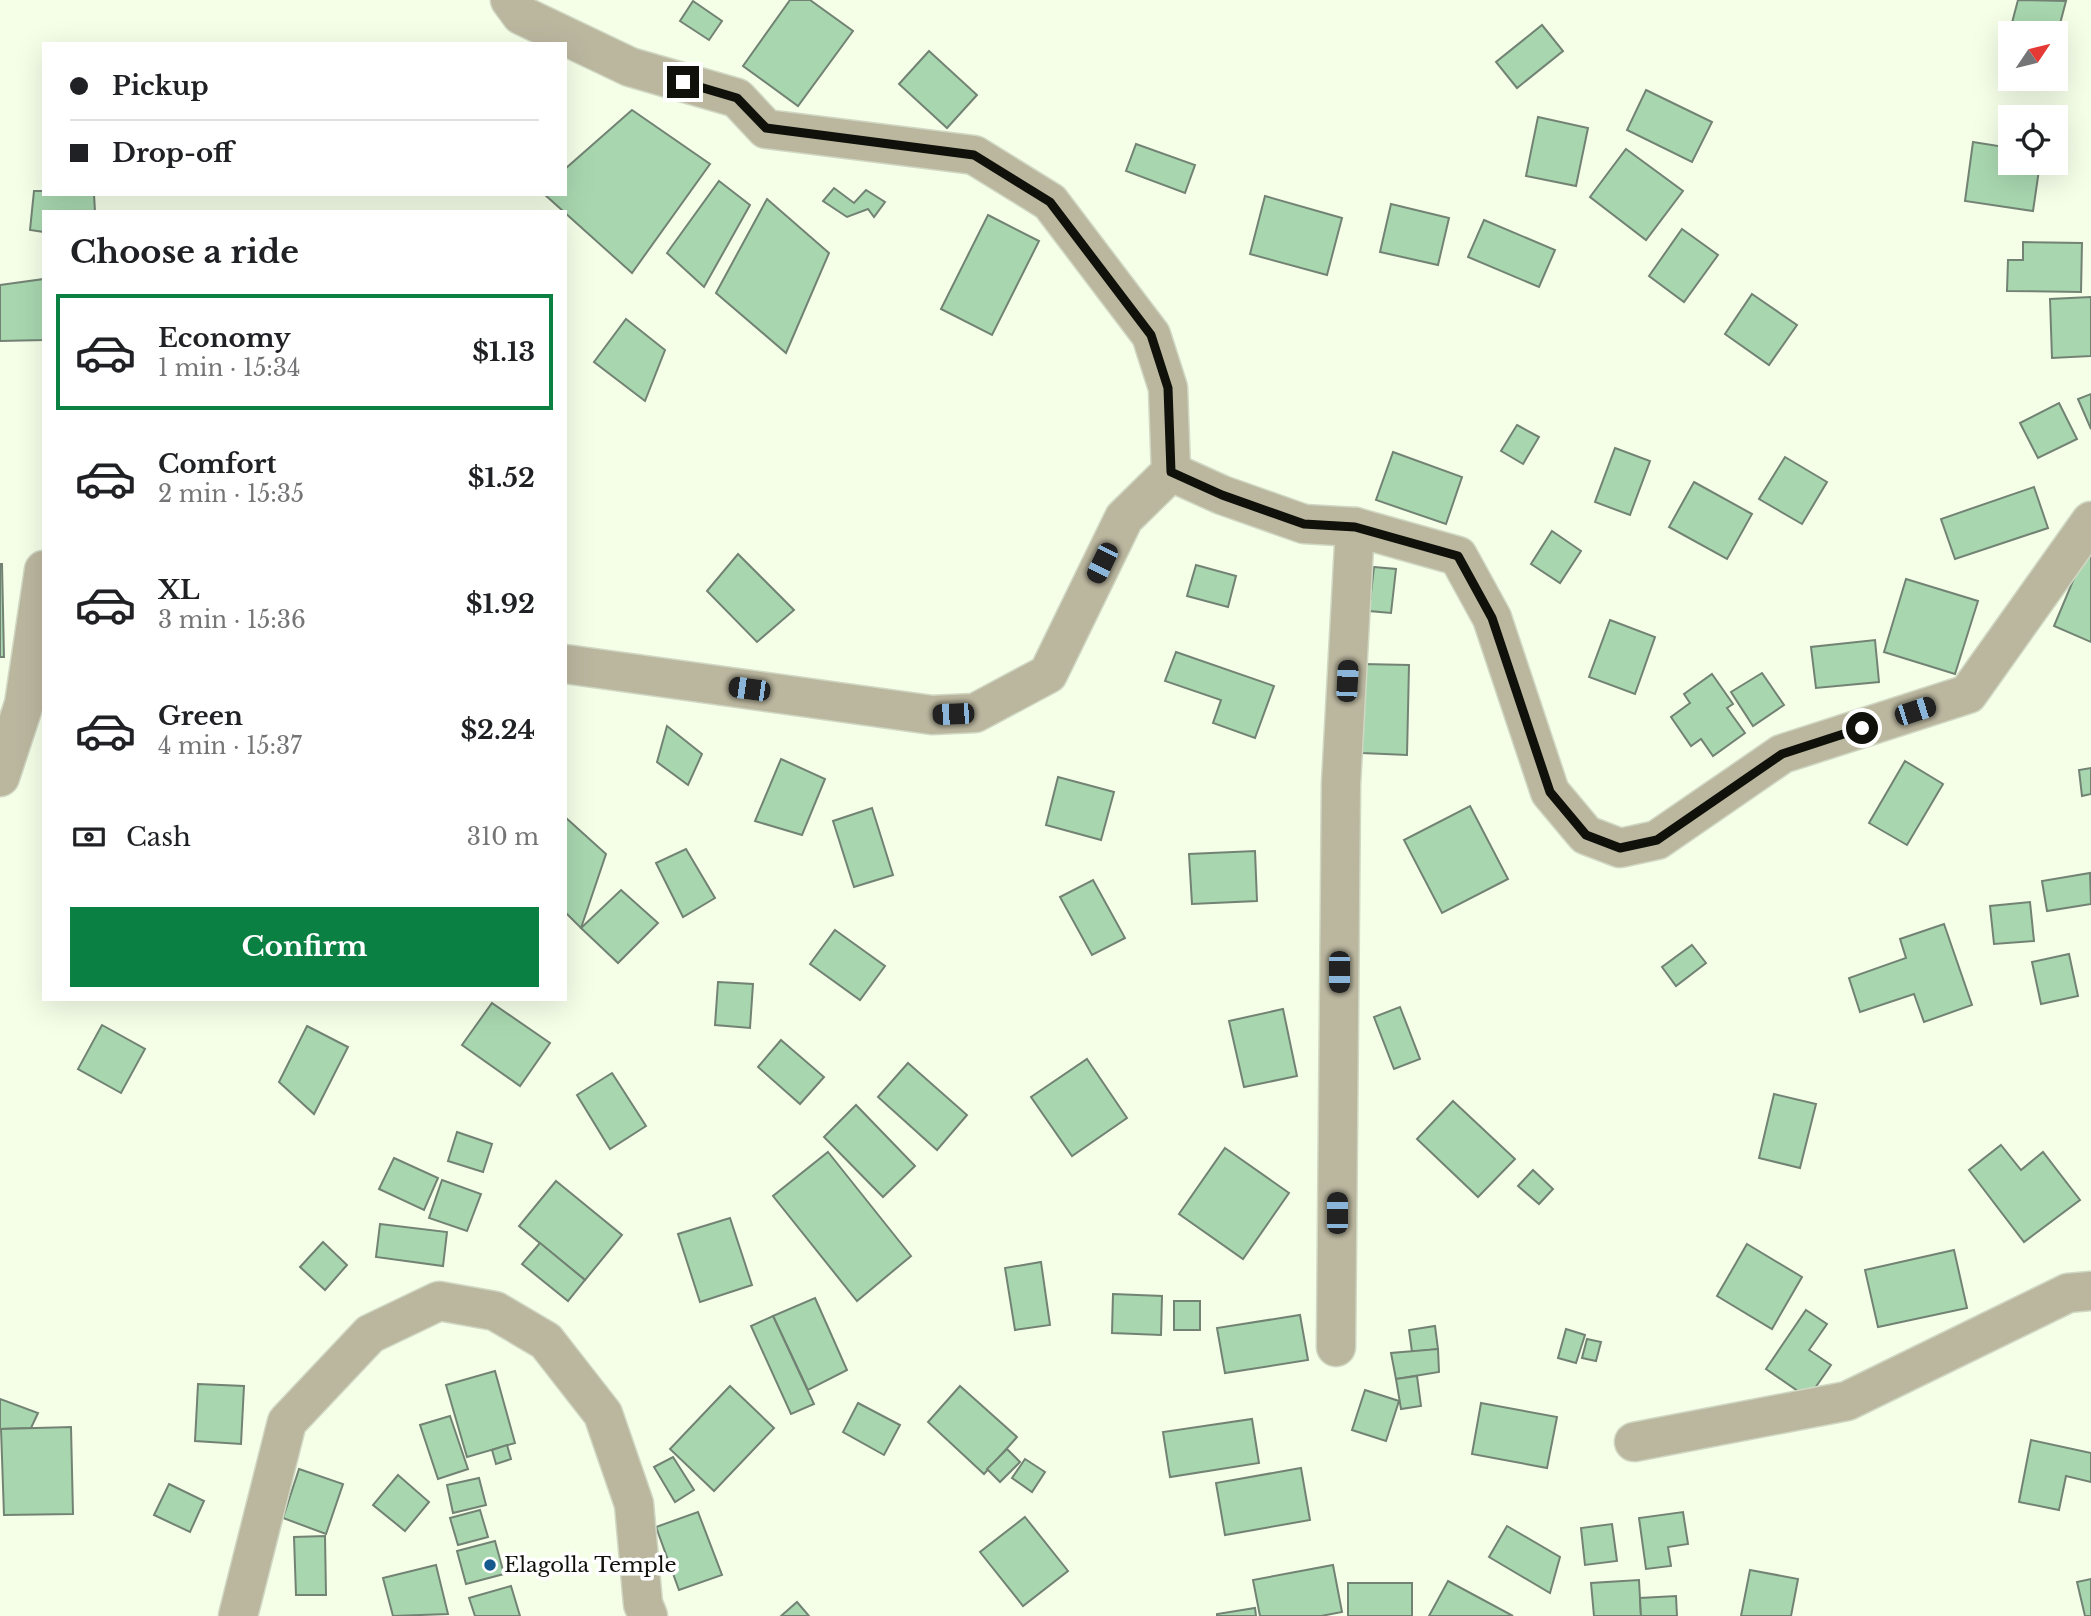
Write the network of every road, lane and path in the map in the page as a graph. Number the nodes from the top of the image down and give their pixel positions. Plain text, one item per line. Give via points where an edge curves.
1 (510, 0) edge
2 (1171, 472) junction
3 (2091, 521) edge
4 (1355, 527) junction
5 (42, 583) edge
6 (567, 664) edge
7 (0, 777) edge
8 (2091, 1291) edge
9 (1336, 1348) dead end
10 (1633, 1442) dead end
11 (237, 1616) edge
12 (648, 1616) edge

1 - 2 street via 520,15 630,67 737,98 766,128 974,155 1050,202 1151,335 1168,388
2 - 4 street via 1304,524
2 - 6 street via 1124,518 1048,674 975,713 932,715
3 - 4 street via 1968,694 1782,754 1657,840 1620,848 1586,835 1550,792 1492,618 1458,556
4 - 9 street via 1341,784
5 - 7 street via 24,704
8 - 10 street via 2068,1293 1847,1401
11 - 12 street via 287,1422 370,1334 439,1301 495,1311 546,1341 603,1414 634,1504

